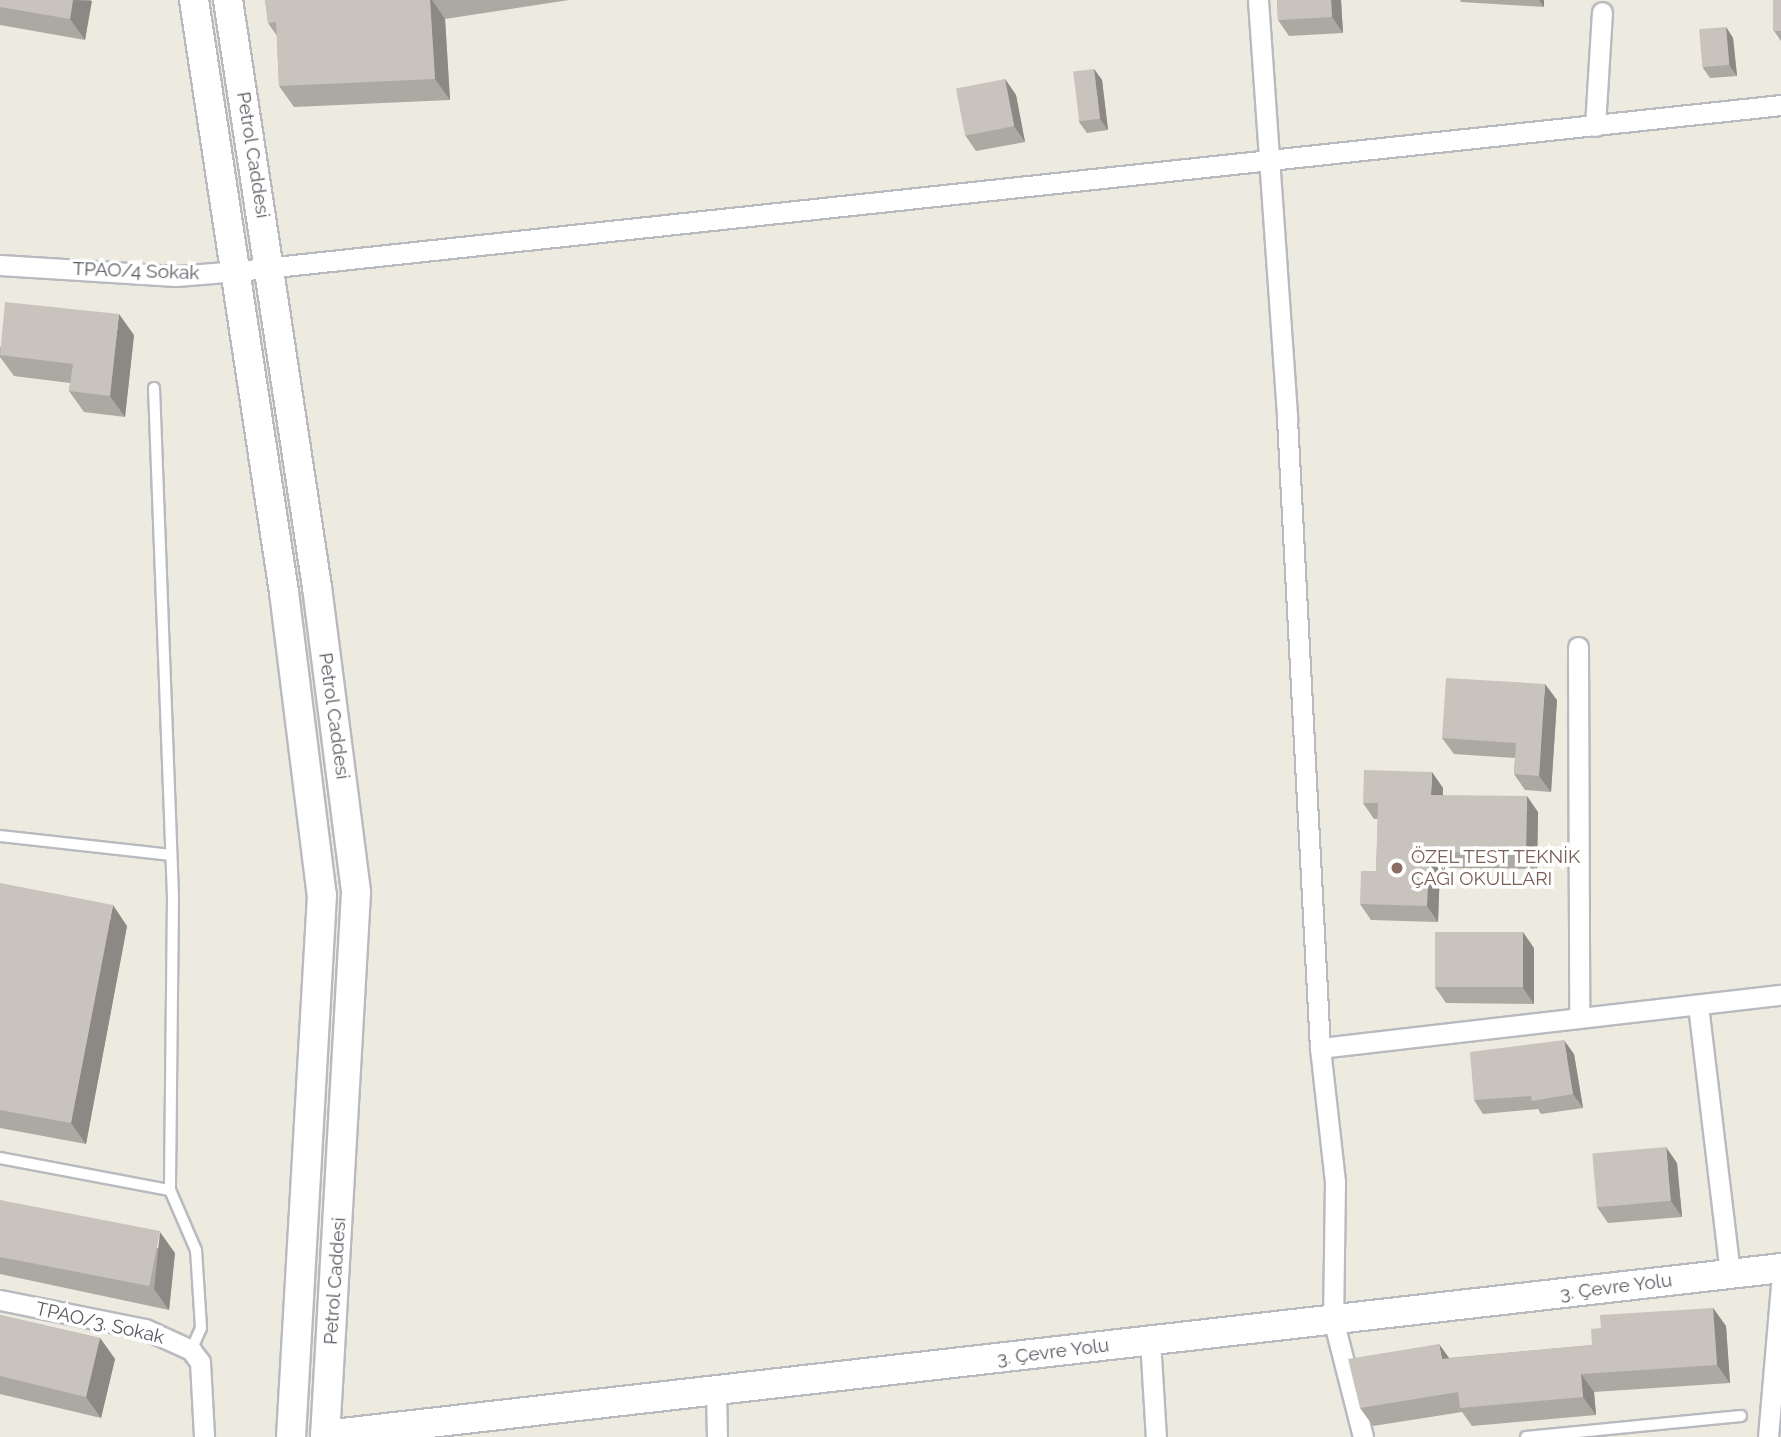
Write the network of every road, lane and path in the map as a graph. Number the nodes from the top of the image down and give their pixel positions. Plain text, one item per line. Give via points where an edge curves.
1 (194, 0) edge
2 (228, 0) edge
3 (1258, 0) edge
4 (1602, 12) dead end
5 (1781, 105) edge
6 (1595, 126) junction
7 (1269, 161) junction
8 (0, 265) edge
9 (271, 266) junction
10 (238, 271) junction
11 (154, 388) dead end
12 (1578, 647) dead end
13 (0, 836) edge
14 (171, 855) junction
15 (1781, 995) edge
16 (1698, 1005) junction
17 (1580, 1018) junction
18 (1320, 1048) junction
19 (0, 1158) edge
20 (170, 1190) junction
21 (1781, 1268) edge
22 (1730, 1274) junction
23 (1781, 1286) edge
24 (0, 1300) edge
25 (1334, 1319) junction
26 (1150, 1340) junction
27 (191, 1350) junction
28 (716, 1390) junction
29 (1741, 1416) dead end
30 (325, 1436) edge
31 (204, 1437) edge
32 (291, 1437) edge
33 (717, 1437) edge
34 (1156, 1437) edge
35 (1363, 1437) edge
36 (1526, 1437) edge
37 (1768, 1437) edge

1 - 10 main road, Petrol Caddesi
2 - 9 main road, Petrol Caddesi
3 - 7 street
4 - 6 street
5 - 6 street, TPAO/4 Sokak
6 - 7 street, TPAO/4 Sokak
7 - 9 street, TPAO/4 Sokak
7 - 18 street
8 - 10 street, TPAO/4 Sokak via 176,275
9 - 10 street, TPAO/4 Sokak
9 - 30 main road, Petrol Caddesi via 356,894
10 - 32 main road, Petrol Caddesi via 322,895
11 - 14 lane
12 - 17 street
13 - 14 lane
14 - 20 lane
15 - 16 street
16 - 17 street
16 - 22 street
17 - 18 street
18 - 25 street via 1335,1182
19 - 20 lane
20 - 27 lane via 196,1250 201,1328
21 - 22 main road, 3. Çevre Yolu
22 - 25 main road, 3. Çevre Yolu
23 - 37 street
24 - 27 street, TPAO/3. Sokak via 145,1329
25 - 26 main road, 3. Çevre Yolu
25 - 35 street
26 - 28 main road, 3. Çevre Yolu
26 - 34 street
27 - 31 street via 200,1362
28 - 30 main road, 3. Çevre Yolu
28 - 33 street
29 - 36 lane

